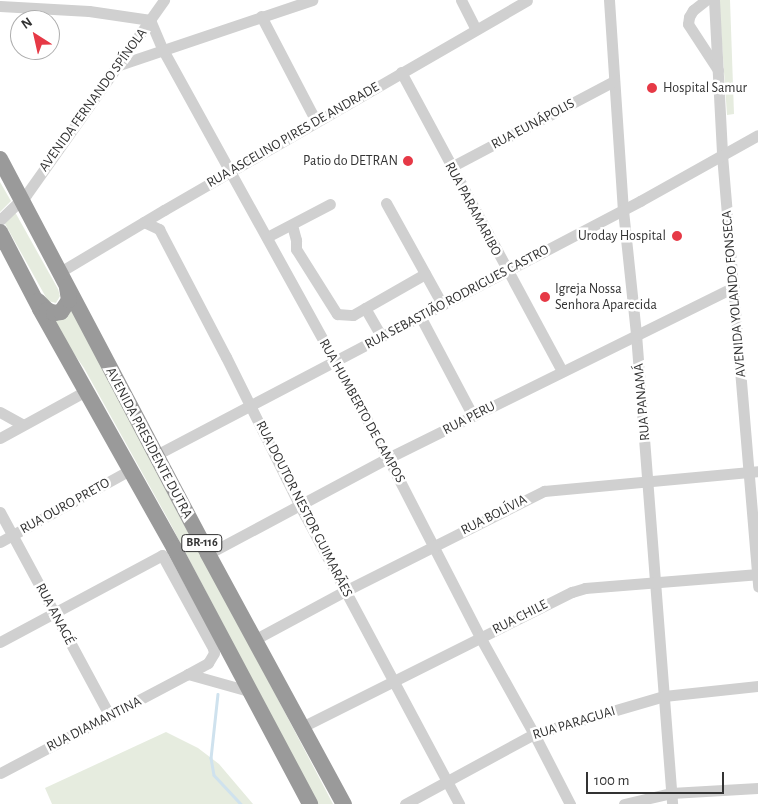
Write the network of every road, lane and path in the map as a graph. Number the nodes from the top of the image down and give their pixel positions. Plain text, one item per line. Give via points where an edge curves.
1 (93, 0) edge
2 (164, 0) edge
3 (312, 0) edge
4 (461, 0) edge
5 (527, 0) edge
6 (609, 0) edge
7 (706, 0) edge
8 (714, 0) edge
9 (0, 6) edge
10 (89, 11) junction
11 (261, 16) junction
12 (150, 20) junction
13 (476, 29) junction
14 (163, 50) junction
15 (119, 65) junction
16 (718, 70) junction
17 (401, 72) junction
18 (614, 81) junction
19 (316, 121) junction
20 (757, 136) edge
21 (722, 155) junction
22 (0, 159) edge
23 (451, 167) junction
24 (231, 172) junction
25 (20, 199) junction
26 (386, 203) dead end
27 (330, 204) dead end
28 (623, 210) junction
29 (0, 220) edge
30 (144, 222) junction
31 (292, 225) junction
32 (0, 232) edge
33 (267, 237) junction
34 (506, 271) junction
35 (425, 274) junction
36 (62, 276) junction
37 (734, 287) junction
38 (32, 292) junction
39 (442, 304) junction
40 (365, 308) junction
41 (420, 316) junction
42 (636, 334) junction
43 (381, 336) junction
44 (334, 360) junction
45 (562, 371) junction
46 (86, 391) junction
47 (251, 406) junction
48 (0, 412) edge
49 (473, 416) junction
50 (23, 425) junction
51 (0, 438) edge
52 (156, 455) junction
53 (388, 458) junction
54 (130, 470) junction
55 (753, 471) edge
56 (648, 480) junction
57 (300, 506) junction
58 (0, 512) edge
59 (12, 535) junction
60 (0, 542) edge
61 (435, 546) junction
62 (208, 554) junction
63 (758, 574) edge
64 (654, 583) junction
65 (758, 587) edge
66 (345, 591) junction
67 (54, 613) junction
68 (480, 637) junction
69 (254, 640) junction
70 (0, 642) edge
71 (188, 674) junction
72 (394, 682) junction
73 (758, 686) edge
74 (249, 691) junction
75 (664, 696) junction
76 (110, 716) junction
77 (302, 727) junction
78 (534, 734) junction
79 (0, 772) edge
80 (447, 782) junction
81 (758, 788) edge
82 (671, 799) edge
83 (310, 804) edge
84 (344, 804) edge
85 (406, 804) edge
86 (459, 804) edge
87 (570, 804) edge
88 (624, 804) edge

1 - 10 street
2 - 12 street, AVENIDA FERNANDO SPÍNOLA
3 - 11 street
4 - 13 street
5 - 13 street, RUA ASCELINO PIRES DE ANDRADE
6 - 18 street, RUA PANAMÁ
7 - 16 street via 694,10 688,24
8 - 16 street, AVENIDA YOLANDO FONSECA
9 - 10 street
10 - 12 street
11 - 14 street
11 - 19 street
12 - 14 street, RUA HUMBERTO DE CAMPOS
12 - 15 street, AVENIDA FERNANDO SPÍNOLA
13 - 17 street, RUA ASCELINO PIRES DE ANDRADE
14 - 15 street
14 - 24 street, RUA HUMBERTO DE CAMPOS
15 - 25 street, AVENIDA FERNANDO SPÍNOLA
16 - 21 street, AVENIDA YOLANDO FONSECA
17 - 19 street, RUA ASCELINO PIRES DE ANDRADE
17 - 23 street, RUA PARAMARIBO
18 - 23 street, RUA EUNÁPOLIS
18 - 28 street, RUA PANAMÁ
19 - 24 street, RUA ASCELINO PIRES DE ANDRADE
20 - 21 street, RUA SEBASTIÃO RODRIGUES CASTRO
21 - 28 street, RUA SEBASTIÃO RODRIGUES CASTRO
21 - 37 street, AVENIDA YOLANDO FONSECA
22 - 25 highway, AVENIDA PRESIDENTE DUTRA
23 - 34 street, RUA PARAMARIBO
24 - 30 street, RUA ASCELINO PIRES DE ANDRADE
24 - 33 street, RUA HUMBERTO DE CAMPOS
25 - 29 street, AVENIDA FERNANDO SPÍNOLA
25 - 36 highway, AVENIDA PRESIDENTE DUTRA
26 - 35 street
27 - 31 street
28 - 34 street, RUA SEBASTIÃO RODRIGUES CASTRO
28 - 42 street, RUA PANAMÁ
30 - 36 street, RUA ASCELINO PIRES DE ANDRADE
30 - 47 street, RUA DOUTOR NESTOR GUIMARÃES via 159,229
31 - 33 street
31 - 40 street via 296,249 337,314 353,315
32 - 38 highway, AVENIDA PRESIDENTE DUTRA / BR-116
33 - 44 street, RUA HUMBERTO DE CAMPOS
34 - 39 street, RUA SEBASTIÃO RODRIGUES CASTRO
34 - 45 street, RUA PARAMARIBO
35 - 39 street
35 - 40 street
36 - 38 highway via 69,300 61,312 47,310
36 - 52 highway, AVENIDA PRESIDENTE DUTRA / BR-116
37 - 42 street, RUA PERU
37 - 55 street, AVENIDA YOLANDO FONSECA
38 - 46 highway, AVENIDA PRESIDENTE DUTRA / BR-116
39 - 41 street, RUA SEBASTIÃO RODRIGUES CASTRO
40 - 43 street
41 - 43 street, RUA SEBASTIÃO RODRIGUES CASTRO
41 - 49 street
42 - 45 street, RUA PERU
42 - 56 street, RUA PANAMÁ
43 - 44 street, RUA SEBASTIÃO RODRIGUES CASTRO
44 - 47 street, RUA SEBASTIÃO RODRIGUES CASTRO
44 - 53 street, RUA HUMBERTO DE CAMPOS
45 - 49 street, RUA PERU
46 - 50 street
46 - 54 highway, AVENIDA PRESIDENTE DUTRA / BR-116
47 - 52 street, RUA SEBASTIÃO RODRIGUES CASTRO
47 - 57 street, RUA DOUTOR NESTOR GUIMARÃES
48 - 50 street
49 - 53 street, RUA PERU
50 - 51 street
52 - 62 highway, AVENIDA PRESIDENTE DUTRA / BR-116
53 - 57 street, RUA PERU
53 - 61 street, RUA HUMBERTO DE CAMPOS
54 - 59 street, RUA OURO PRETO
54 - 74 highway, AVENIDA PRESIDENTE DUTRA / BR-116
55 - 56 street, RUA BOLÍVIA
55 - 63 street, AVENIDA YOLANDO FONSECA
56 - 61 street, RUA BOLÍVIA via 544,491
56 - 64 street, RUA PANAMÁ
57 - 62 street, RUA PERU
57 - 66 street, RUA DOUTOR NESTOR GUIMARÃES
58 - 59 street, RUA ANAGÉ
59 - 60 street, RUA OURO PRETO
59 - 67 street, RUA ANAGÉ
61 - 66 street, RUA BOLÍVIA
61 - 68 street, RUA HUMBERTO DE CAMPOS
62 - 69 highway, AVENIDA PRESIDENTE DUTRA / BR-116
63 - 64 street, RUA CHILE
63 - 65 street, AVENIDA YOLANDO FONSECA
64 - 68 street, RUA CHILE via 585,588 572,592
64 - 75 street, RUA PANAMÁ
66 - 69 street, RUA BOLÍVIA
66 - 72 street, RUA DOUTOR NESTOR GUIMARÃES
67 - 70 street
67 - 71 street, RUA DIAMANTINA via 160,555 164,556 213,648 213,658
67 - 76 street, RUA ANAGÉ
68 - 72 street, RUA CHILE
68 - 78 street, RUA HUMBERTO DE CAMPOS
69 - 77 highway, AVENIDA PRESIDENTE DUTRA / BR-116
71 - 74 street
71 - 76 street, RUA DIAMANTINA
72 - 77 street, RUA CHILE
72 - 80 street, RUA DOUTOR NESTOR GUIMARÃES
73 - 75 street, RUA PARAGUAI
74 - 83 highway, AVENIDA PRESIDENTE DUTRA / BR-116
75 - 78 street, RUA PARAGUAI
75 - 82 street, RUA PANAMÁ
76 - 79 street, RUA DIAMANTINA
77 - 84 highway, AVENIDA PRESIDENTE DUTRA / BR-116
78 - 80 street, RUA PARAGUAI
78 - 87 street, RUA HUMBERTO DE CAMPOS
80 - 85 street, RUA PARAGUAI
80 - 86 street, RUA DOUTOR NESTOR GUIMARÃES
81 - 82 street
82 - 88 street

